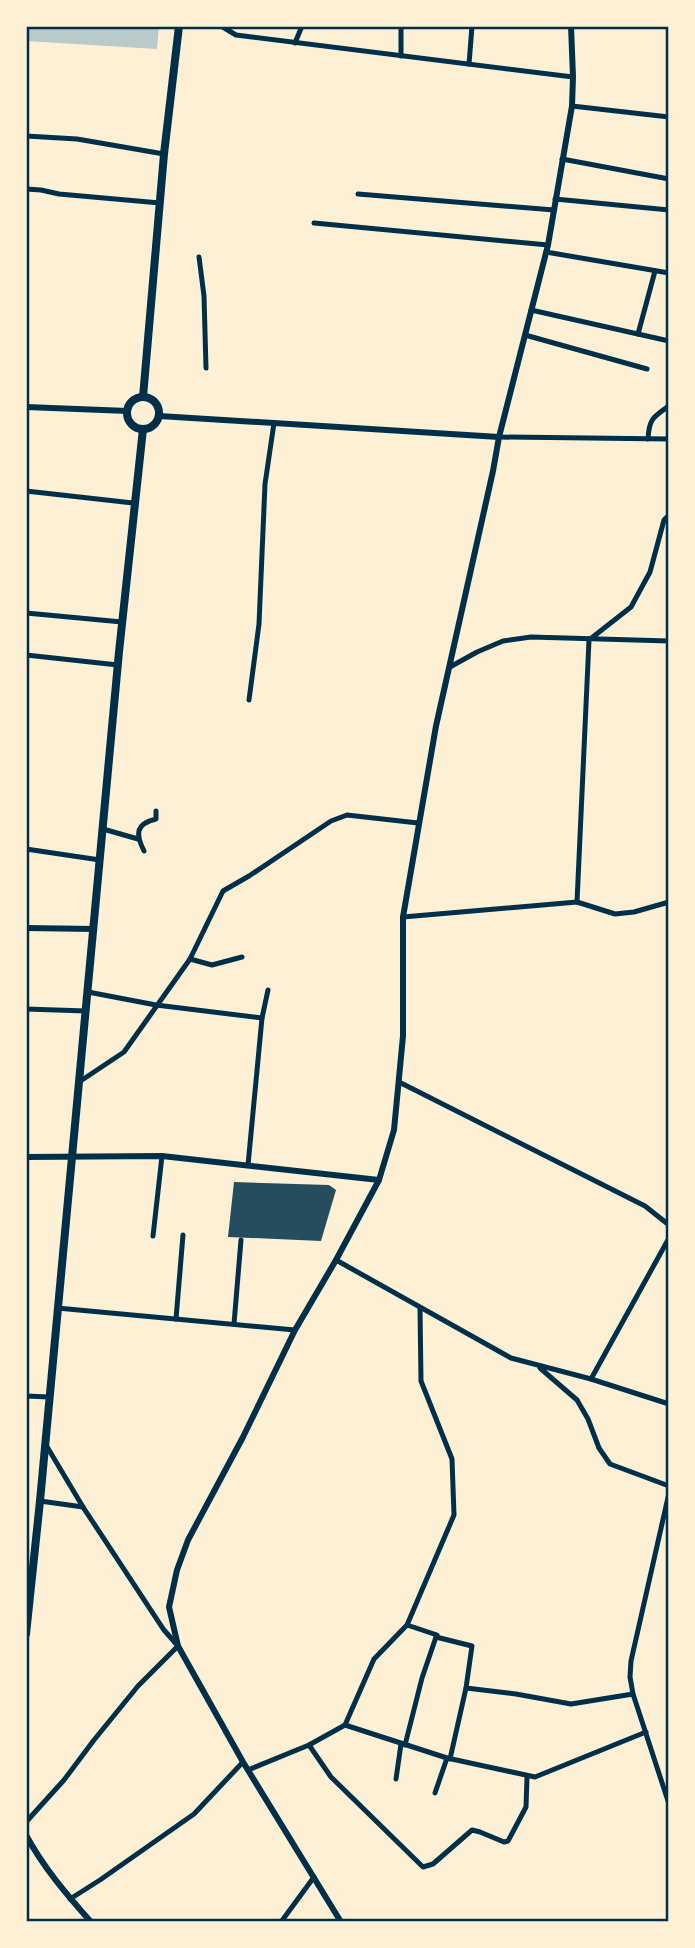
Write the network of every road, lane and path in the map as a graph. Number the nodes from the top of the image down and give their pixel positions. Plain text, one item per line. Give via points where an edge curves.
1 (179, 26) edge
2 (221, 26) edge
3 (302, 26) edge
4 (401, 26) edge
5 (472, 26) edge
6 (571, 26) edge
7 (295, 43) junction
8 (401, 56) junction
9 (469, 64) junction
10 (573, 77) junction
11 (572, 106) junction
12 (669, 117) edge
13 (26, 136) edge
14 (164, 154) junction
15 (562, 159) junction
16 (669, 179) edge
17 (26, 189) edge
18 (358, 194) dead end
19 (555, 199) junction
20 (160, 203) junction
21 (554, 210) junction
22 (669, 210) edge
23 (314, 223) dead end
24 (547, 249) junction
25 (198, 257) dead end
26 (656, 271) junction
27 (669, 273) edge
28 (531, 310) junction
29 (638, 334) junction
30 (525, 335) junction
31 (669, 341) edge
32 (206, 368) dead end
33 (647, 369) dead end
34 (143, 397) junction
35 (669, 406) edge
36 (26, 407) edge
37 (128, 411) junction
38 (159, 416) junction
39 (274, 423) junction
40 (143, 429) junction
41 (499, 437) junction
42 (648, 439) junction
43 (669, 439) edge
44 (26, 491) edge
45 (134, 503) junction
46 (669, 515) edge
47 (26, 613) edge
48 (122, 622) junction
49 (589, 640) junction
50 (669, 641) edge
51 (26, 655) edge
52 (118, 665) junction
53 (450, 667) junction
54 (249, 700) dead end
55 (156, 811) dead end
56 (418, 823) junction
57 (103, 829) junction
58 (138, 839) junction
59 (26, 849) edge
60 (144, 851) dead end
61 (100, 860) junction
62 (577, 902) junction
63 (669, 902) edge
64 (403, 917) junction
65 (26, 928) edge
66 (94, 929) junction
67 (242, 957) dead end
68 (190, 959) junction
69 (268, 990) dead end
70 (88, 992) junction
71 (156, 1005) junction
72 (26, 1009) edge
73 (86, 1011) junction
74 (262, 1018) junction
75 (398, 1082) junction
76 (79, 1083) junction
77 (162, 1156) junction
78 (26, 1157) edge
79 (71, 1157) junction
80 (248, 1166) junction
81 (379, 1180) junction
82 (669, 1225) edge
83 (183, 1235) dead end
84 (153, 1236) dead end
85 (669, 1238) edge
86 (241, 1240) dead end
87 (335, 1260) junction
88 (57, 1308) junction
89 (420, 1308) junction
90 (176, 1319) junction
91 (233, 1324) junction
92 (295, 1330) junction
93 (537, 1366) junction
94 (591, 1379) junction
95 (26, 1396) edge
96 (49, 1397) junction
97 (669, 1404) edge
98 (45, 1443) junction
99 (669, 1486) edge
100 (669, 1493) edge
101 (40, 1501) junction
102 (83, 1507) junction
103 (31, 1540) edge
104 (407, 1625) junction
105 (26, 1634) edge
106 (436, 1637) junction
107 (178, 1646) junction
108 (466, 1688) junction
109 (633, 1694) junction
110 (345, 1725) junction
111 (646, 1732) junction
112 (309, 1745) junction
113 (403, 1745) junction
114 (448, 1758) junction
115 (243, 1762) junction
116 (248, 1770) junction
117 (527, 1777) junction
118 (396, 1779) dead end
119 (435, 1793) dead end
120 (669, 1804) edge
121 (26, 1822) edge
122 (26, 1835) edge
123 (34, 1851) junction
124 (26, 1855) edge
125 (314, 1877) junction
126 (70, 1899) junction
127 (91, 1922) edge
128 (281, 1922) edge
129 (341, 1922) edge

1 - 14 main road
2 - 7 street via 236,35
3 - 7 street
4 - 8 street
5 - 9 street
6 - 10 street
7 - 8 street
8 - 9 street
9 - 10 street
10 - 11 street
11 - 12 street
11 - 15 street
13 - 14 street via 77,139
14 - 20 main road
15 - 16 street
15 - 19 street
17 - 20 street
18 - 21 street
19 - 21 street
19 - 22 street
20 - 34 main road
21 - 24 street
23 - 24 street
24 - 26 street
24 - 28 street
25 - 32 street
26 - 27 street
26 - 29 street
28 - 29 street
28 - 30 street
29 - 31 street
30 - 33 street
30 - 41 street
34 - 37 main road via 133,401
34 - 38 main road via 156,404
35 - 42 street via 652,417
36 - 37 street
37 - 40 main road via 131,422
38 - 39 street
38 - 40 main road
39 - 41 street
39 - 54 street via 265,484 260,624
40 - 45 main road
41 - 42 street
41 - 53 street
42 - 43 street
44 - 45 street
45 - 48 main road
46 - 49 street via 650,572 631,607
47 - 48 street
48 - 52 main road
49 - 50 street
49 - 53 street via 531,637 503,641
49 - 62 street
51 - 52 street
52 - 57 main road
53 - 56 street
55 - 58 street via 156,819 145,822
56 - 64 street
56 - 68 street via 347,815 331,821 223,891
57 - 58 street
57 - 61 main road
58 - 60 street
59 - 61 street
61 - 66 main road
62 - 63 street via 615,914
62 - 64 street
64 - 75 street via 403,1036
65 - 66 street
66 - 70 main road
67 - 68 street via 212,965
68 - 71 street
69 - 74 street
70 - 71 street
70 - 73 main road
71 - 74 street
71 - 76 street via 124,1052
72 - 73 street
73 - 76 main road
74 - 80 street
75 - 81 street via 394,1130
75 - 82 street via 645,1206
76 - 79 main road
77 - 79 street
77 - 80 street
77 - 84 street
78 - 79 street
79 - 88 main road
80 - 81 street
81 - 87 street
83 - 90 street
85 - 94 street
86 - 91 street
87 - 89 street
87 - 92 street
88 - 90 street
88 - 96 main road
89 - 93 street via 511,1358
89 - 104 street via 421,1381 452,1459 454,1515
90 - 91 street
91 - 92 street
92 - 107 street via 188,1540 169,1607
93 - 94 street
93 - 99 street via 577,1400 610,1464
94 - 97 street
95 - 96 street
96 - 98 main road
98 - 101 main road
98 - 102 street
100 - 109 street via 631,1661
101 - 102 street
101 - 103 main road
102 - 107 street
103 - 105 main road
104 - 106 street via 438,1634
104 - 110 street via 374,1660
106 - 108 street via 472,1646
106 - 113 street
107 - 115 street
107 - 121 street via 138,1686
108 - 109 street via 571,1704
108 - 114 street
109 - 111 street
110 - 112 street
110 - 113 street
111 - 117 street via 539,1777
111 - 120 street
112 - 116 street
112 - 117 street via 331,1777 423,1867 433,1864 472,1830 508,1842 526,1807
113 - 114 street
113 - 118 street
114 - 117 street
114 - 119 street
115 - 116 street
115 - 126 street via 194,1814
116 - 125 street
122 - 123 street
123 - 124 street
123 - 126 street
125 - 128 street
125 - 129 street
126 - 127 street

